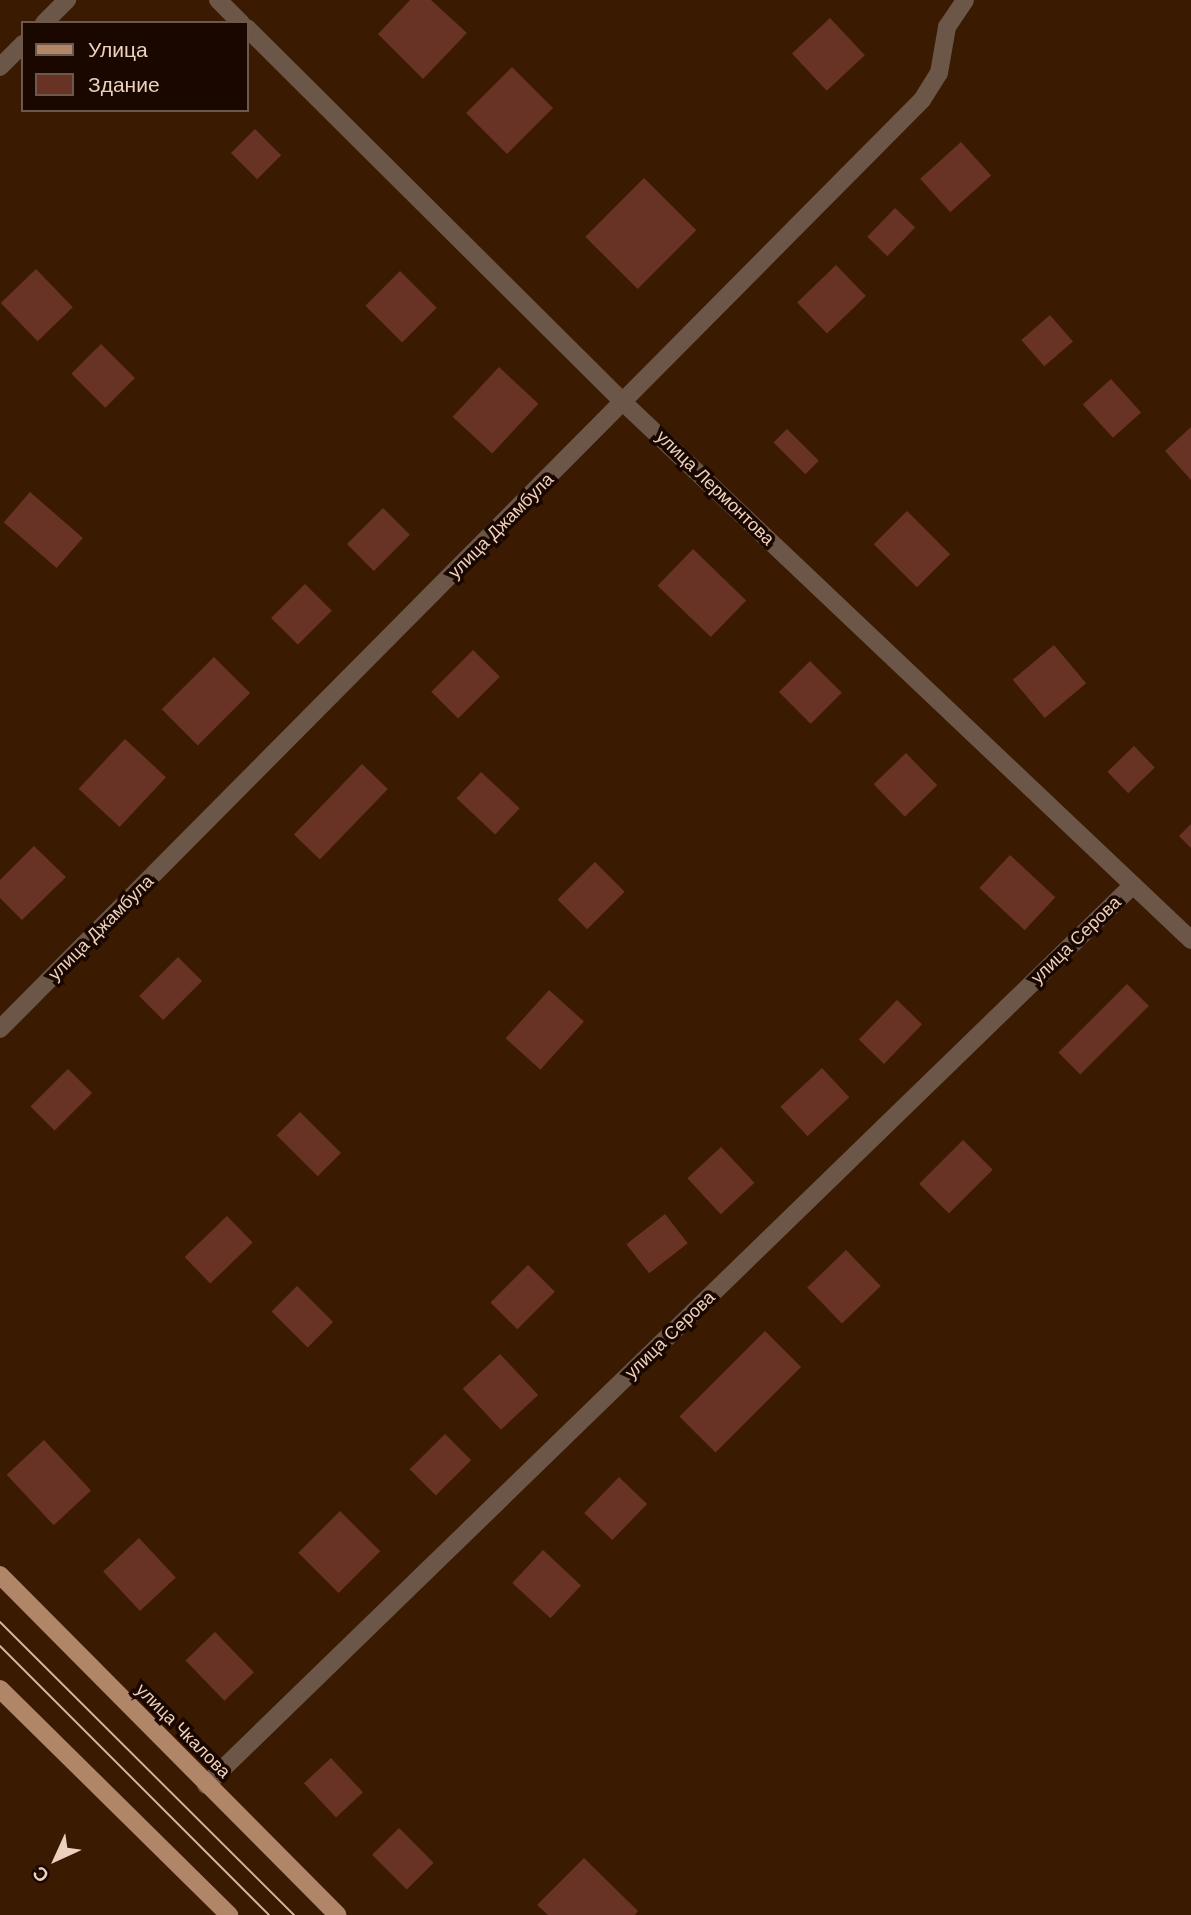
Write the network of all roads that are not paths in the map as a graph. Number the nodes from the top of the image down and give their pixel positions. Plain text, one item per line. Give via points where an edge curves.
1 (67, 0) edge
2 (219, 0) edge
3 (965, 0) edge
4 (46, 21) edge
5 (240, 21) edge
6 (248, 29) edge
7 (21, 46) edge
8 (0, 67) edge
9 (624, 402) junction
10 (1133, 885) junction
11 (1191, 940) edge
12 (0, 1029) edge
13 (0, 1575) edge
14 (0, 1689) edge
15 (206, 1785) junction
16 (229, 1915) edge
17 (338, 1915) edge

1 - 4 street
2 - 5 street
3 - 9 street, улица Джамбула via 947,27 939,73 922,100
6 - 9 street, улица Лермонтова
7 - 8 street
9 - 10 street, улица Лермонтова
9 - 12 street, улица Джамбула
10 - 11 street, улица Лермонтова
10 - 15 street, улица Серова
13 - 15 main road, улица Чкалова
14 - 16 main road
15 - 17 main road, улица Чкалова

